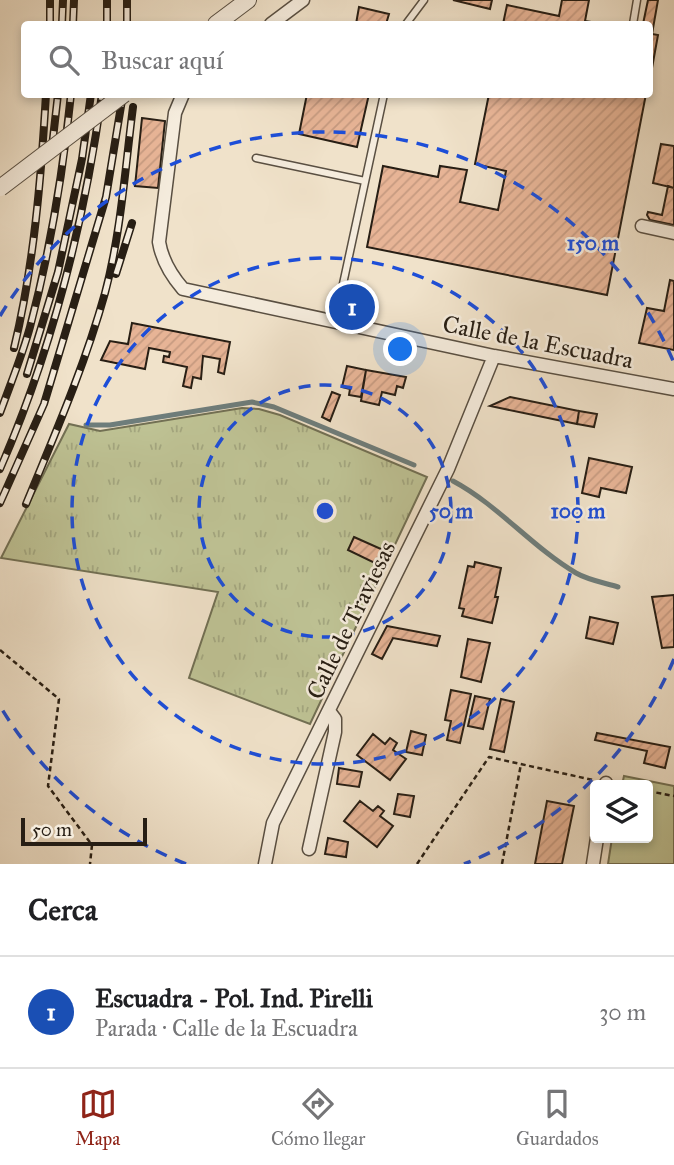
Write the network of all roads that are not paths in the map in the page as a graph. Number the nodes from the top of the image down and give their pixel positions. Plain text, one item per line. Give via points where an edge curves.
1 (248, 0) edge
2 (303, 0) edge
3 (424, 0) edge
4 (637, 0) edge
5 (220, 21) edge
6 (275, 21) edge
7 (408, 21) edge
8 (634, 21) edge
9 (119, 98) edge
10 (181, 98) edge
11 (383, 98) edge
12 (256, 158) dead end
13 (365, 181) junction
14 (0, 188) edge
15 (642, 226) dead end
16 (674, 233) edge
17 (335, 321) junction
18 (494, 356) junction
19 (674, 389) edge
20 (329, 711) junction
21 (596, 843) edge
22 (309, 849) dead end
23 (265, 864) edge
24 (593, 864) edge

1 - 5 street
2 - 6 street
3 - 7 lane
4 - 8 lane
9 - 14 street, bridge
10 - 17 street, Calle de la Escuadra via 175,113 159,242 172,275 183,289
11 - 13 lane
12 - 13 lane
13 - 17 lane
15 - 16 street
17 - 18 street, Calle de la Escuadra
18 - 19 street, Calle de la Escuadra
18 - 20 street, Calle de Traviesas via 448,470
20 - 22 street via 335,719 335,732
20 - 23 street, Calle de Traviesas via 274,823
21 - 24 street

